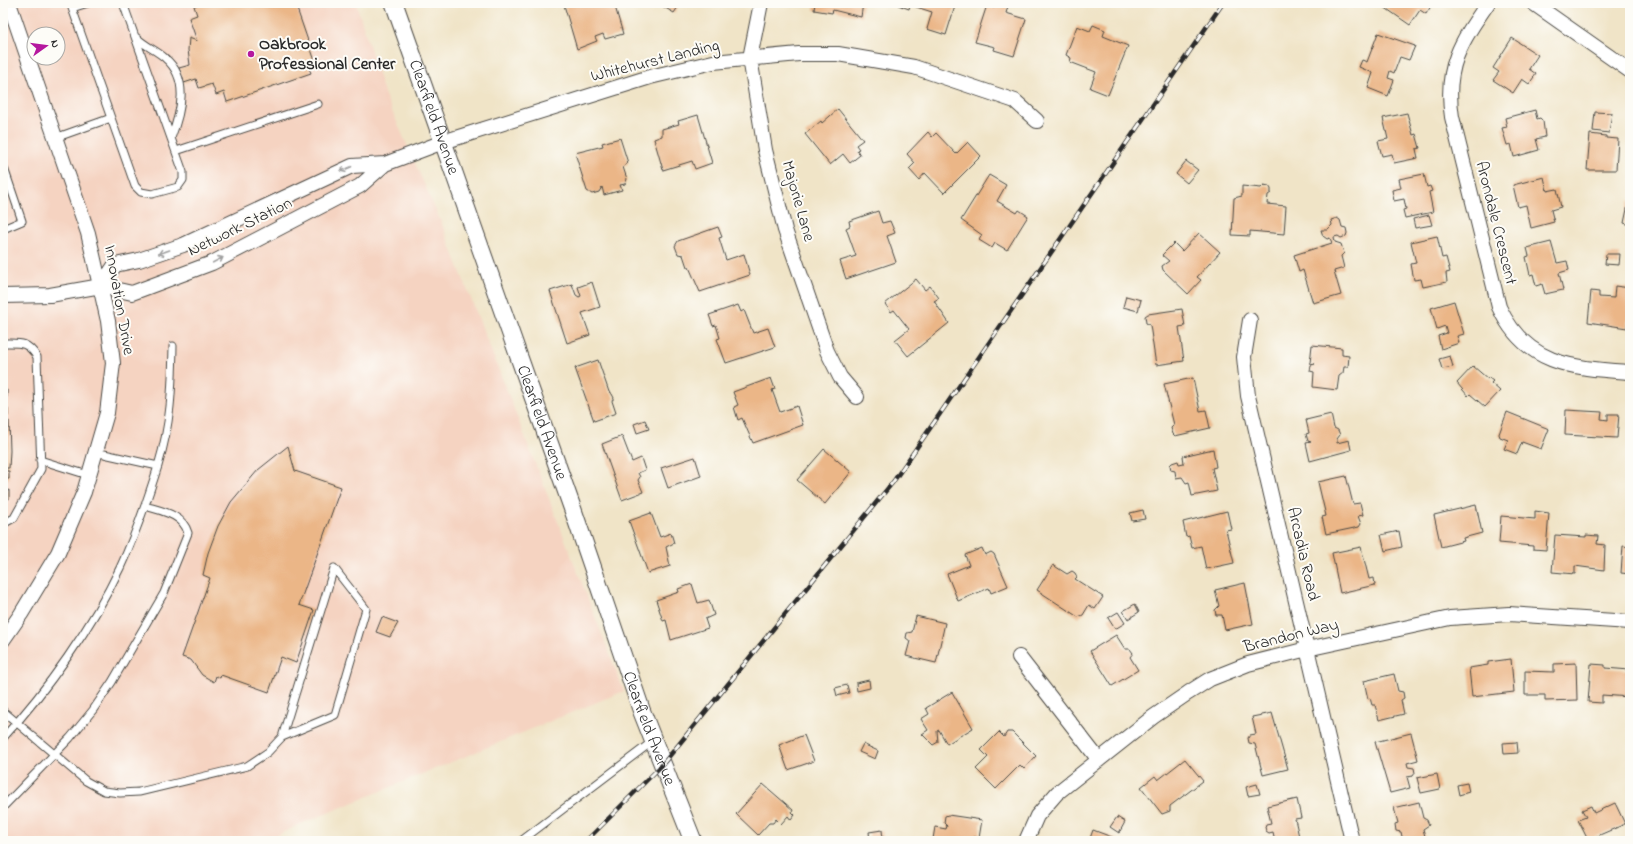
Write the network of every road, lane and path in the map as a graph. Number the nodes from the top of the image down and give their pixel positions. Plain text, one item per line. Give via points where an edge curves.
1 (8, 3) edge
2 (88, 3) edge
3 (123, 3) edge
4 (394, 3) edge
5 (761, 3) edge
6 (1488, 3) edge
7 (1533, 3) edge
8 (72, 5) edge
9 (136, 38) junction
10 (750, 58) junction
11 (1630, 71) edge
12 (318, 104) dead end
13 (111, 118) junction
14 (1037, 121) dead end
15 (55, 138) junction
16 (171, 138) junction
17 (443, 142) junction
18 (176, 151) junction
19 (385, 164) junction
20 (3, 165) edge
21 (3, 229) edge
22 (101, 286) junction
23 (3, 296) edge
24 (1250, 320) dead end
25 (3, 343) edge
26 (173, 346) dead end
27 (1630, 372) edge
28 (857, 397) dead end
29 (95, 452) junction
30 (40, 460) junction
31 (158, 466) junction
32 (88, 475) junction
33 (145, 506) junction
34 (3, 524) edge
35 (1630, 622) edge
36 (3, 640) edge
37 (1307, 649) junction
38 (1019, 657) dead end
39 (3, 711) edge
40 (17, 723) junction
41 (282, 737) junction
42 (3, 738) edge
43 (653, 741) junction
44 (54, 754) junction
45 (1099, 760) junction
46 (3, 807) edge
47 (521, 841) edge
48 (693, 841) edge
49 (1026, 841) edge
50 (1352, 841) edge

1 - 15 street, Innovation Drive
2 - 8 lane
3 - 9 lane
4 - 17 street, Clearfield Avenue
5 - 10 street, Majorie Lane
6 - 27 street, Arondale Crescent via 1467,33 1454,59 1449,91 1452,117 1499,308 1518,336 1540,354 1556,362 1580,368
7 - 11 street
8 - 13 lane
9 - 16 lane
9 - 16 lane via 173,66 183,94 180,116
10 - 14 street, Whitehurst Landing via 838,54 914,67 1015,101
10 - 17 street, Whitehurst Landing via 713,62 650,78
10 - 28 street, Majorie Lane via 765,150 785,230 827,351 840,377
12 - 18 lane
13 - 15 lane
13 - 18 lane via 135,186 141,192 152,194 178,187 183,180 183,172
15 - 22 street, Innovation Drive via 88,233
16 - 18 lane
17 - 19 street, Network Station
17 - 43 street, Clearfield Avenue
19 -> 22 street, Network Station via 352,166 183,245 115,265
22 -> 19 street, Network Station via 132,293 212,263 360,186
20 - 21 lane via 22,221
22 - 23 street, Network Station via 50,295
22 - 29 street, Innovation Drive via 113,363 107,413
24 - 37 street, Arcadia Road via 1244,357 1248,396
25 - 30 lane via 22,343 31,348 37,356
26 - 31 lane via 172,398 166,438
29 - 31 lane
29 - 32 street, Innovation Drive
30 - 32 lane
30 - 34 lane via 40,469 14,518
31 - 33 lane
32 - 36 street, Innovation Drive via 84,492 58,553
33 - 40 lane via 120,568 94,615 58,669
33 - 44 lane via 180,518 188,533 164,593 135,644 93,710
35 - 37 street, Brandon Way via 1509,614 1450,618
37 - 45 street, Brandon Way via 1248,664 1210,680 1153,718
37 - 50 street, Arcadia Road
38 - 45 street
39 - 40 lane
40 - 42 lane
40 - 44 lane
41 - 41 lane via 284,730 334,568 366,609 335,715
41 - 44 lane via 268,752 247,766 133,792 104,792 86,781
43 - 47 lane
43 - 48 street, Clearfield Avenue
44 - 46 lane
45 - 49 street, Brandon Way via 1049,800 1037,816

